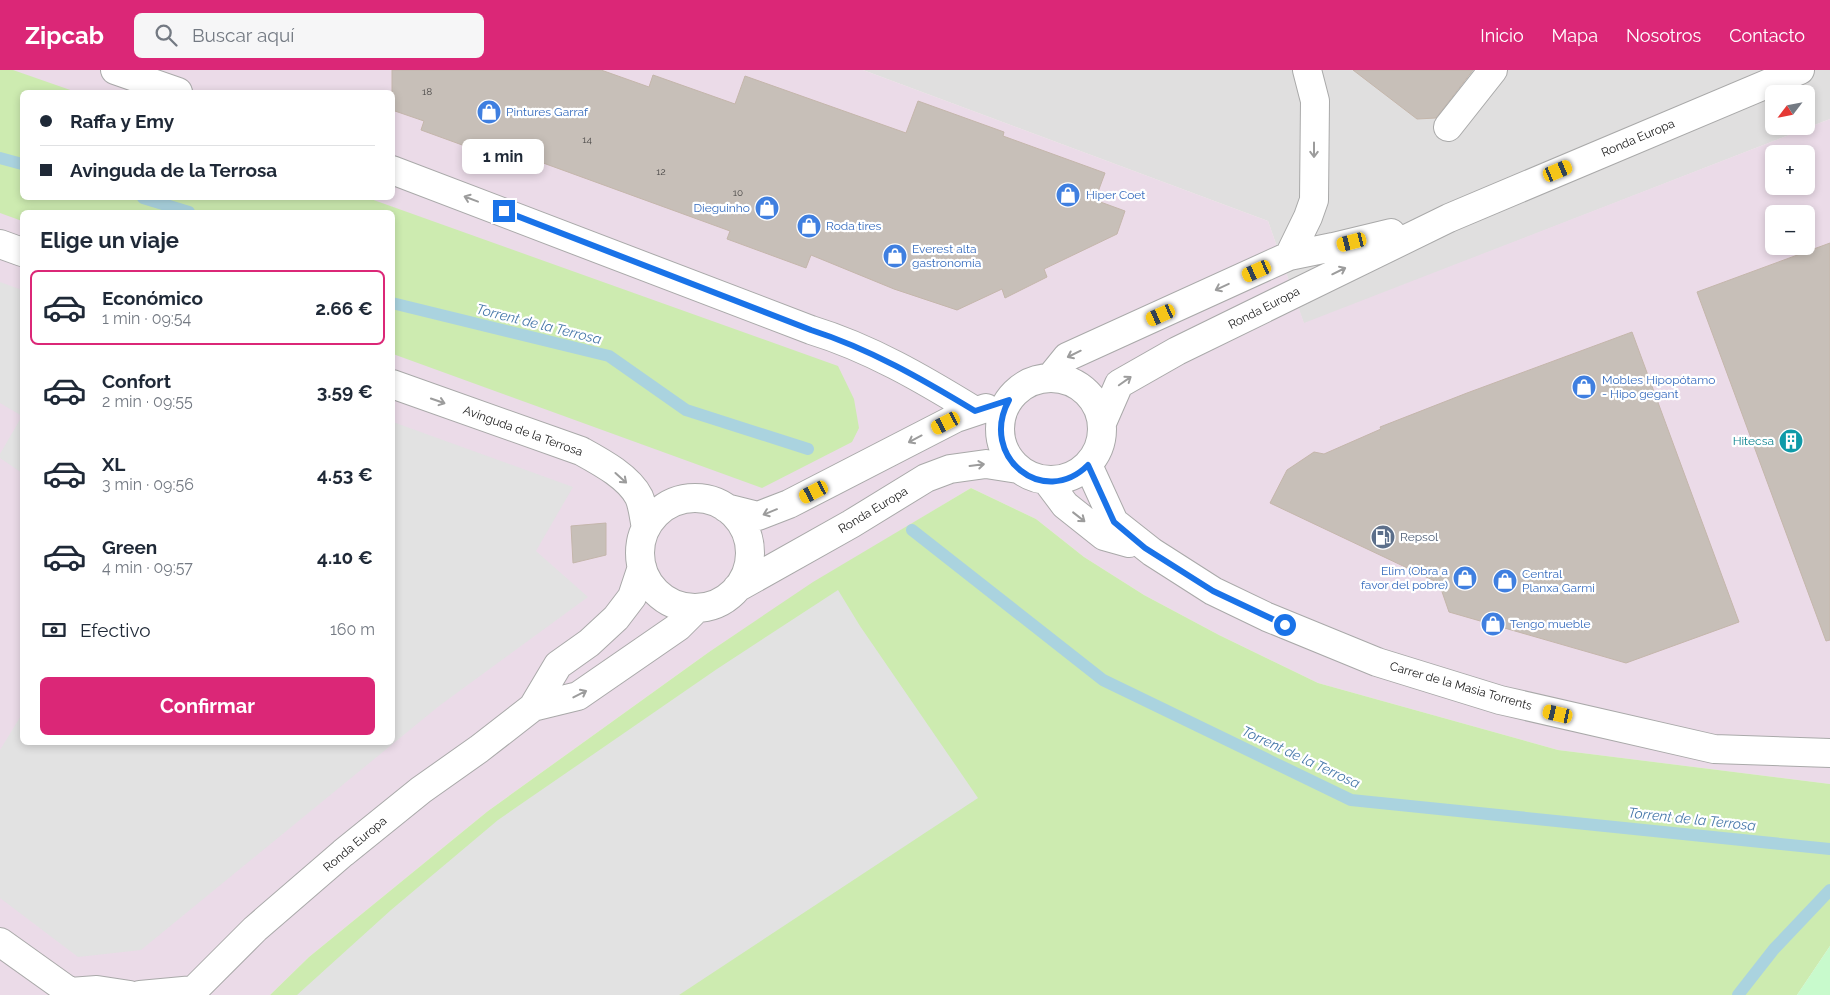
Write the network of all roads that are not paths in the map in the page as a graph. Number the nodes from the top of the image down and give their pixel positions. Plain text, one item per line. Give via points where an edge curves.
1 (115, 70) edge
2 (1307, 70) edge
3 (1326, 70) edge
4 (1493, 70) edge
5 (1800, 70) edge
6 (172, 90) edge
7 (1314, 101) junction
8 (1448, 126) dead end
9 (395, 171) edge
10 (1449, 218) junction
11 (0, 244) edge
12 (20, 251) edge
13 (1289, 256) junction
14 (1050, 378) junction
15 (395, 385) edge
16 (1009, 400) junction
17 (975, 411) junction
18 (1102, 423) junction
19 (1088, 465) junction
20 (1018, 469) junction
21 (1047, 481) junction
22 (726, 508) junction
23 (646, 528) junction
24 (1145, 548) junction
25 (642, 566) junction
26 (737, 588) junction
27 (698, 608) junction
28 (533, 707) junction
29 (1830, 753) edge
30 (0, 942) edge
31 (203, 987) edge
32 (70, 994) edge
33 (130, 995) edge
34 (140, 995) edge

1 - 6 street
2 - 7 street
3 - 7 street
4 - 8 street
5 - 10 street, Ronda Europa
7 -> 13 street via 1314,200
17 -> 9 street via 915,374 840,339
10 - 13 street, Ronda Europa
18 -> 10 street, Ronda Europa via 1119,384 1177,351
11 - 12 street
13 -> 14 street, Ronda Europa via 1067,357
14 - 16 street, Ronda Europa via 1027,384
14 - 18 street, Ronda Europa via 1066,380 1085,391 1098,407
15 -> 23 street, Avinguda de la Terrosa via 590,456 625,481 639,498
16 - 17 street, Ronda Europa
16 - 20 street, Ronda Europa via 1001,418 1000,436 1006,454
17 -> 22 street, Ronda Europa via 790,504 758,516
18 - 19 street, Ronda Europa via 1100,446
19 - 21 street, Ronda Europa via 1066,479
19 - 24 street, Carrer de la Masia Torrents via 1114,522
20 - 21 street, Ronda Europa
26 -> 20 street, Ronda Europa via 926,478 950,469 986,464
21 -> 24 street, Carrer de la Masia Torrents via 1065,505 1104,536
22 - 23 street, Ronda Europa via 700,498 678,500 659,511
22 - 26 street, Ronda Europa via 743,527 749,546 748,565
23 - 25 street, Ronda Europa via 640,544
24 - 29 street, Carrer de la Masia Torrents via 1213,591 1267,617 1378,662 1500,700 1714,749
25 - 27 street, Ronda Europa via 649,583 662,597 679,606
25 - 28 street, Ronda Europa via 632,597 616,618 558,665
26 - 27 street, Ronda Europa via 719,602
28 -> 27 street, Ronda Europa via 578,696 678,626
28 - 31 street, Ronda Europa via 343,853 255,929
30 - 32 street
31 - 34 street
32 - 33 street via 97,990

